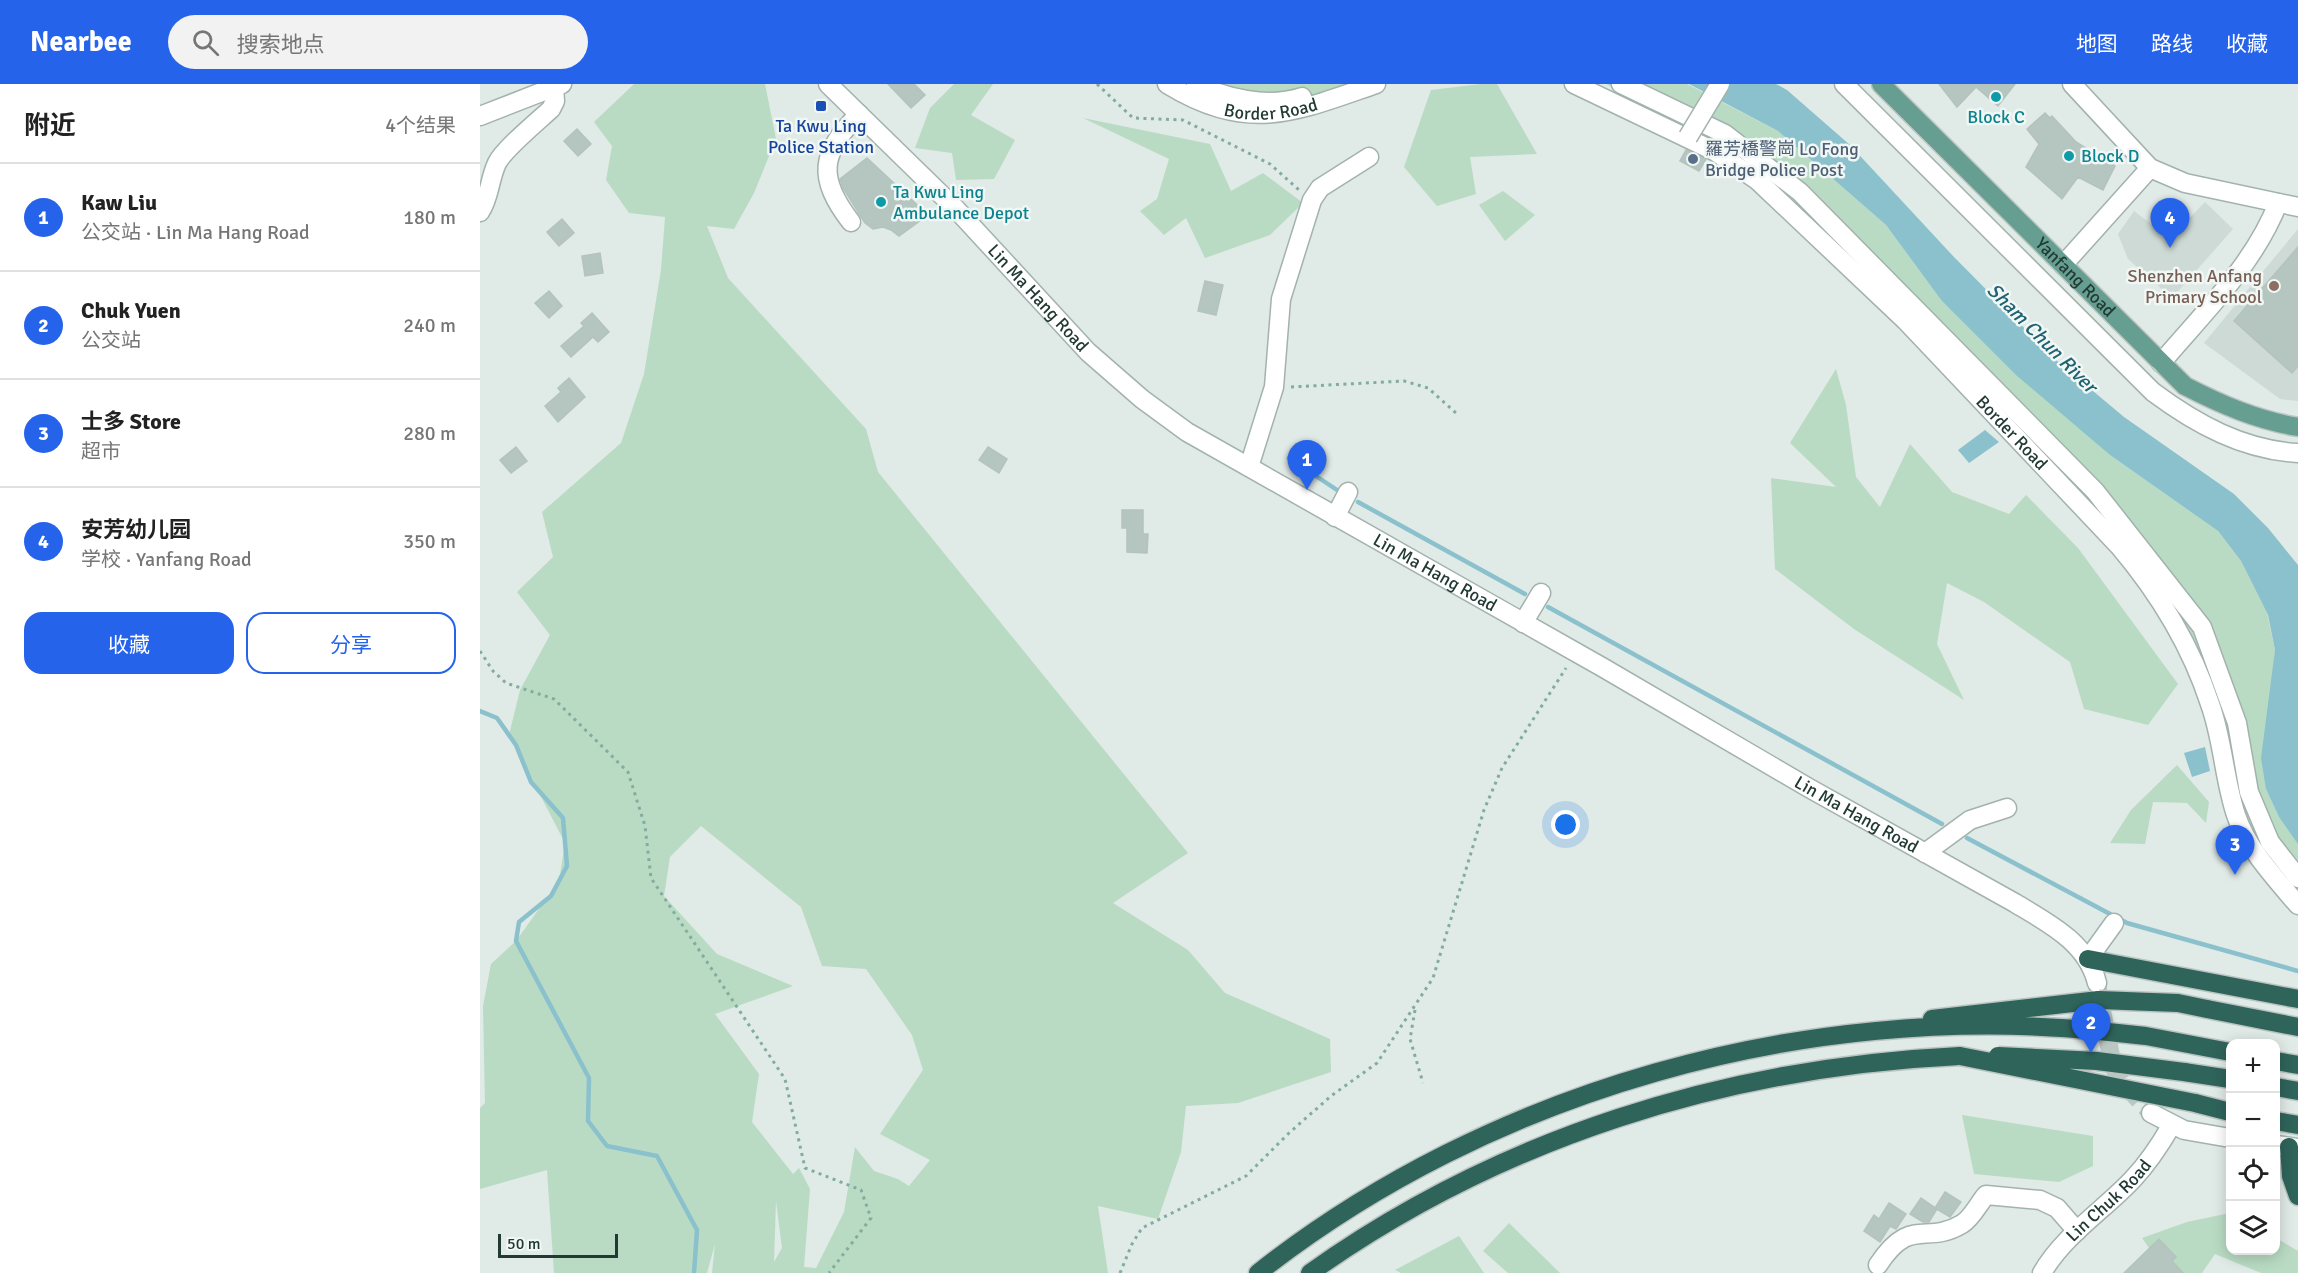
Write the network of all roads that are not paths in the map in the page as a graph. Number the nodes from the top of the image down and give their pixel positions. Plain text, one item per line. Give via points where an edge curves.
1 (828, 84) edge
2 (1167, 84) edge
3 (1196, 84) edge
4 (1341, 84) edge
5 (1376, 84) edge
6 (1574, 84) edge
7 (1621, 84) edge
8 (1720, 84) edge
9 (1844, 84) edge
10 (1881, 84) edge
11 (2072, 84) edge
12 (558, 86) edge
13 (859, 114) junction
14 (480, 116) edge
15 (1688, 137) junction
16 (1369, 157) dead end
17 (2150, 168) junction
18 (2278, 203) junction
19 (2298, 207) edge
20 (480, 212) edge
21 (851, 222) dead end
22 (2062, 266) junction
23 (2161, 363) junction
24 (2298, 427) edge
25 (2298, 453) edge
26 (1249, 467) junction
27 (1348, 492) dead end
28 (1335, 517) junction
29 (1541, 593) dead end
30 (1523, 623) junction
31 (2007, 808) dead end
32 (1925, 853) junction
33 (2298, 878) edge
34 (2298, 905) edge
35 (2114, 923) dead end
36 (2088, 959) junction
37 (2097, 983) tunnel mouth
38 (2298, 999) edge
39 (2298, 1027) edge
40 (1887, 1030) junction
41 (2226, 1051) edge
42 (1960, 1056) junction
43 (2280, 1062) edge
44 (2298, 1065) edge
45 (2226, 1078) edge
46 (2280, 1088) edge
47 (2298, 1091) edge
48 (2226, 1111) edge
49 (2151, 1113) tunnel mouth
50 (2280, 1122) edge
51 (2298, 1125) edge
52 (2171, 1126) junction
53 (2226, 1137) edge
54 (2288, 1147) edge
55 (2298, 1196) edge
56 (2077, 1232) junction
57 (1878, 1265) dead end
58 (1258, 1273) edge
59 (1310, 1273) edge
60 (2042, 1273) edge

1 - 13 street, Lin Ma Hang Road
2 - 5 street, Border Road via 1215,106 1267,115 1296,111
3 - 4 street via 1243,100 1271,102 1289,101
6 - 15 street, Border Road
7 - 33 street via 1725,134 1800,192 2095,491 2202,627 2238,723 2248,792 2270,842
8 - 15 street, bridge
9 - 25 street via 2153,392 2217,433
10 - 22 main road, Yanfang Road
11 - 17 street
12 - 14 street
12 - 20 street via 551,109 498,160 489,196
13 - 21 street via 837,136 828,158 828,183 833,199
13 - 26 street, Lin Ma Hang Road via 957,209 1112,374 1187,432
15 - 34 street, Border Road via 1737,165 1791,210 1906,321 2133,563 2166,611 2211,705 2239,824
16 - 26 street via 1320,188 1312,200 1281,299 1274,387
17 - 18 street via 2185,183
17 - 22 street
18 - 19 street
18 - 23 street via 2268,229 2240,271
22 - 23 main road, Yanfang Road
23 - 24 main road, Yanfang Road via 2185,386 2228,408
26 - 28 street, Lin Ma Hang Road
27 - 28 street
28 - 30 street, Lin Ma Hang Road
29 - 30 street
30 - 32 street, Lin Ma Hang Road
31 - 32 street via 1970,820
32 - 36 street, Lin Ma Hang Road via 2045,922 2066,936
35 - 36 street
36 - 37 street, Lin Ma Hang Road
36 - 38 highway
39 - 40 highway, bridge via 2178,1003 2085,999 1958,1014
40 - 41 highway, bridge via 1967,1026 2066,1028 2146,1036
40 - 58 highway via 1802,1041 1701,1061 1551,1108 1415,1171 1337,1217
42 - 45 highway, bridge via 2097,1061
42 - 48 highway, bridge
42 - 59 highway via 1785,1075 1622,1115 1465,1179 1378,1228
43 - 44 highway
46 - 47 highway
49 - 52 street
50 - 51 highway
52 - 53 street
52 - 56 street, Lin Chuk Road via 2132,1180
54 - 55 highway
56 - 57 street via 2056,1208 2040,1200 1986,1195 1965,1223 1900,1239
56 - 60 street, Lin Chuk Road

